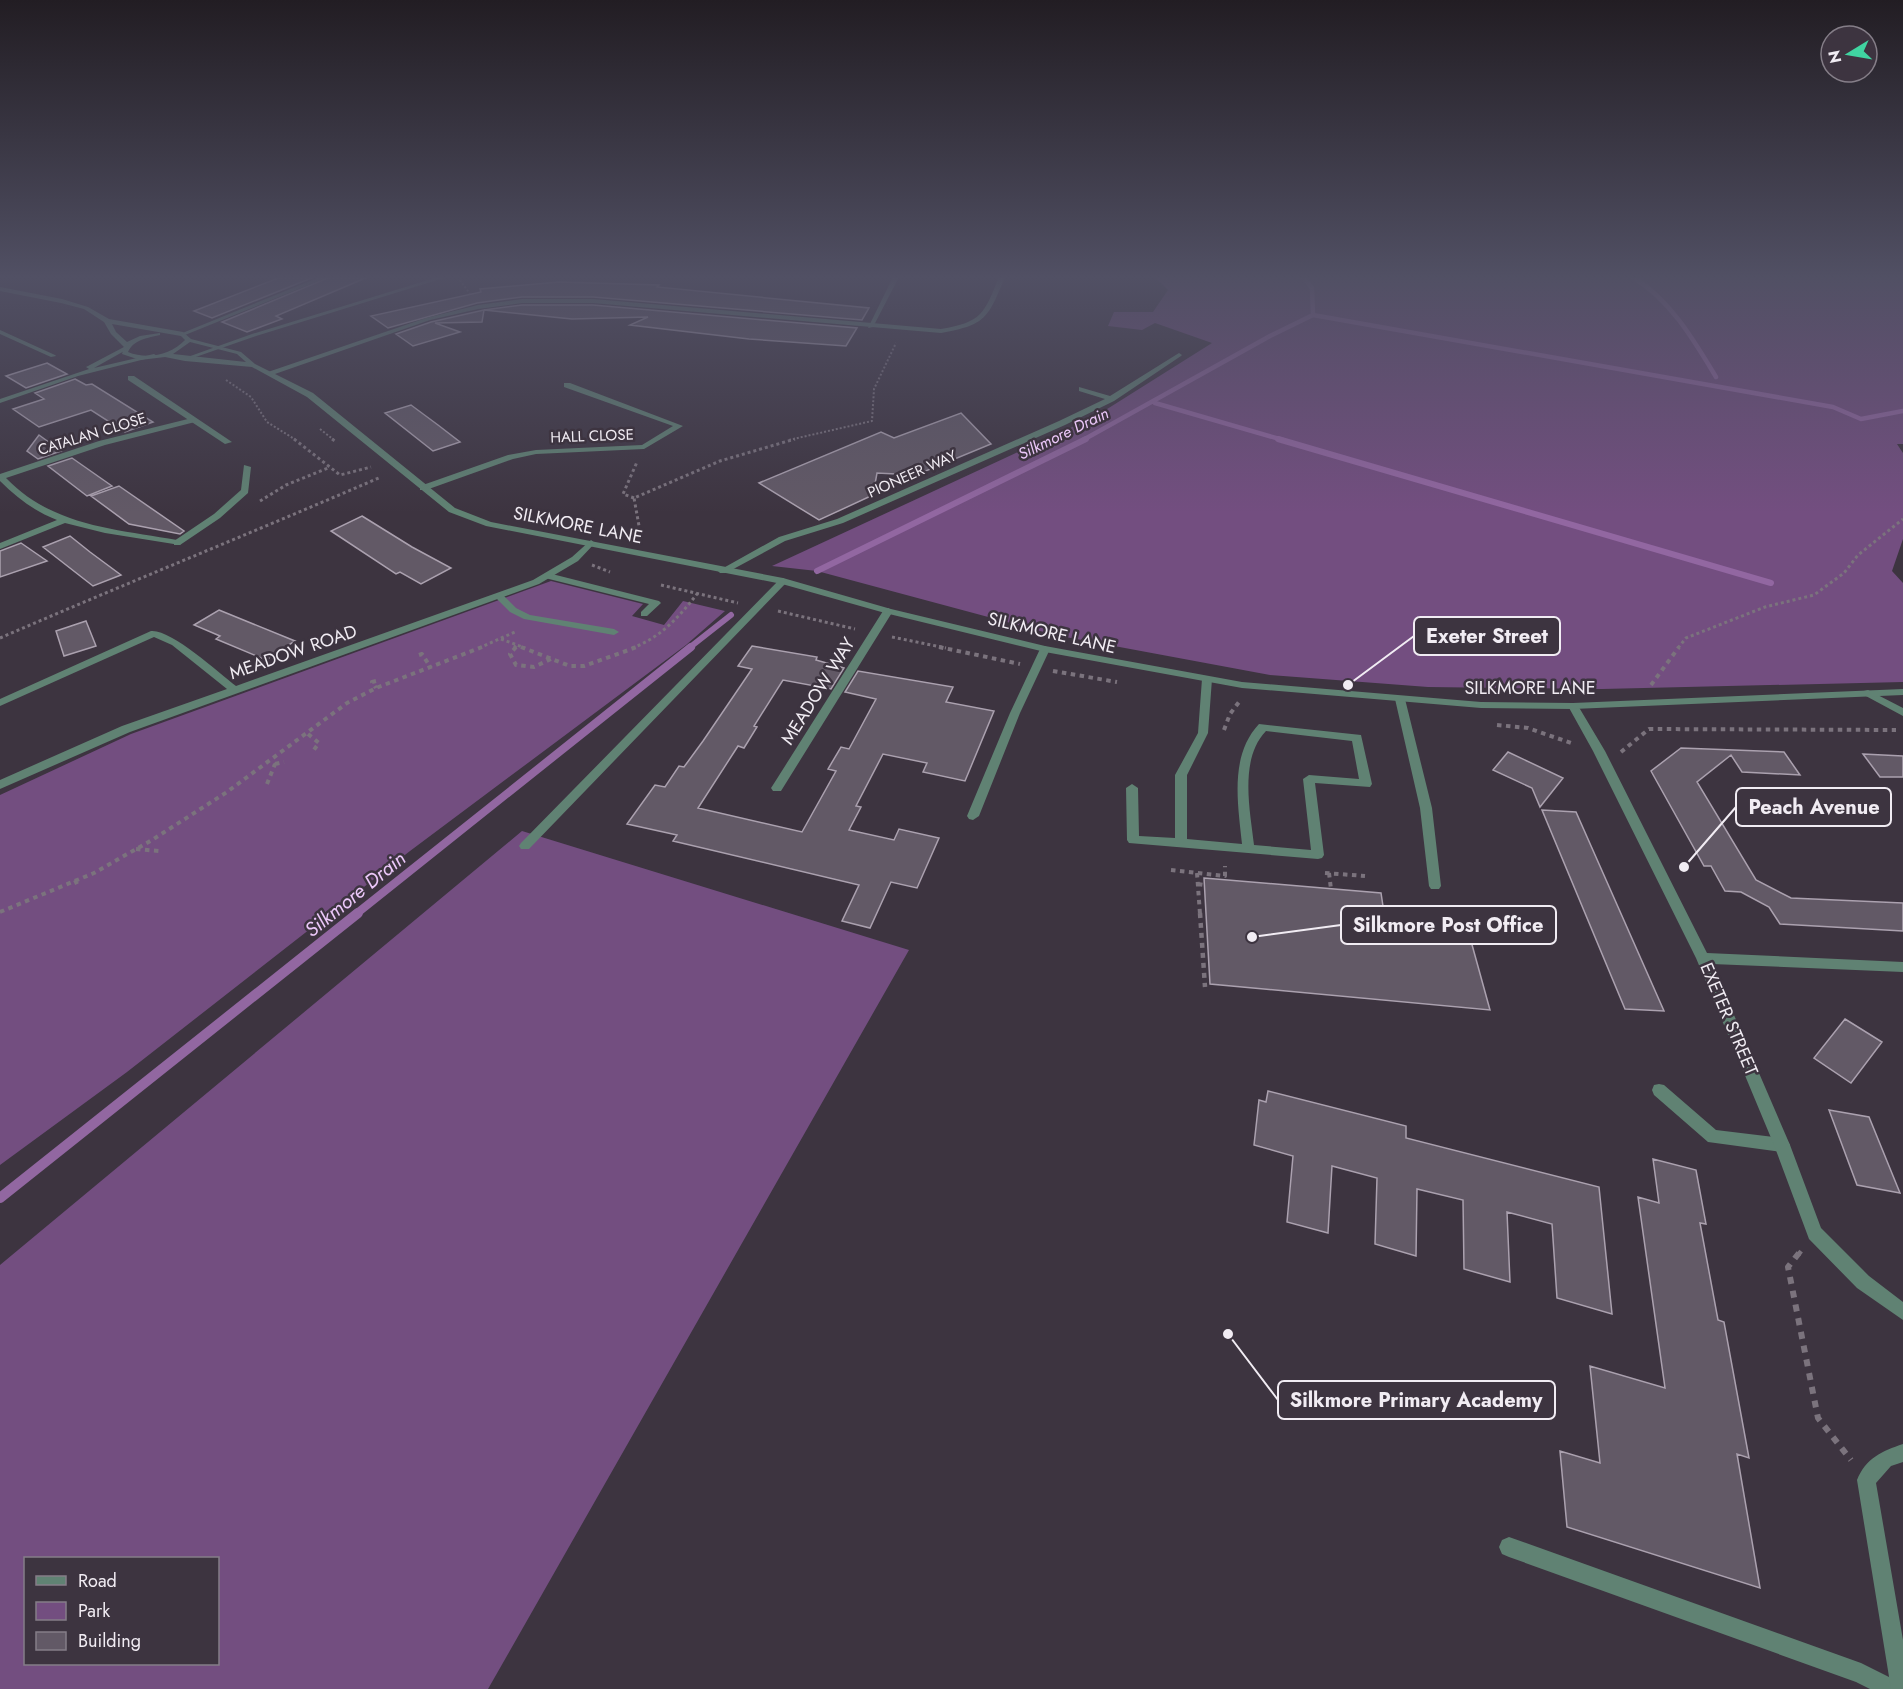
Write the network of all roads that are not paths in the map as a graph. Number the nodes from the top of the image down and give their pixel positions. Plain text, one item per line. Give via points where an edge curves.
1 (109, 356) edge
2 (149, 356) edge
3 (154, 356) joint
4 (172, 356) edge
5 (194, 356) edge
6 (242, 356) edge
7 (320, 356) edge
8 (1178, 356) edge
9 (185, 359) junction
10 (254, 365) junction
11 (269, 373) junction
12 (76, 374) junction
13 (131, 378) dead end
14 (567, 385) dead end
15 (1082, 389) dead end
16 (1111, 399) junction
17 (0, 400) edge
18 (192, 420) junction
19 (228, 442) dead end
20 (247, 467) dead end
21 (0, 476) edge
22 (423, 488) junction
23 (64, 520) junction
24 (591, 543) junction
25 (0, 546) edge
26 (723, 571) junction
27 (548, 576) junction
28 (783, 581) junction
29 (499, 596) junction
30 (888, 611) junction
31 (644, 614) dead end
32 (614, 632) dead end
33 (1045, 649) junction
34 (1207, 679) junction
35 (234, 690) junction
36 (1903, 692) edge
37 (1868, 693) junction
38 (1400, 699) junction
39 (0, 704) edge
40 (1573, 706) junction
41 (1903, 713) edge
42 (0, 785) edge
43 (777, 788) dead end
44 (1131, 788) dead end
45 (973, 816) dead end
46 (1181, 843) junction
47 (525, 846) dead end
48 (1248, 849) junction
49 (1435, 886) dead end
50 (1703, 958) junction
51 (1903, 968) edge
52 (1659, 1090) dead end
53 (1782, 1145) junction
54 (1903, 1312) edge
55 (1903, 1453) edge
56 (1509, 1547) dead end
57 (1892, 1689) edge
58 (1901, 1689) edge

1 - 12 street
2 - 3 street, SILKMORE LANE
3 - 12 street
4 - 9 street, SILKMORE LANE
5 - 9 street
6 - 10 street, SILKMORE LANE
7 - 11 street
8 - 16 street, PIONEER WAY
9 - 10 street, SILKMORE LANE
10 - 11 street, SILKMORE LANE
11 - 22 street, SILKMORE LANE via 310,395
12 - 17 street
13 - 18 street
14 - 22 street, HALL CLOSE via 679,426 645,447 536,452
15 - 16 street
16 - 26 street, PIONEER WAY via 840,521 782,539
18 - 19 street
18 - 21 street, CATALAN CLOSE via 102,443
20 - 23 street via 245,491 177,543
21 - 23 street via 11,492 41,512
22 - 24 street, SILKMORE LANE via 452,510 489,524
23 - 25 street
24 - 26 street, SILKMORE LANE
24 - 27 street, MEADOW ROAD
26 - 28 street, SILKMORE LANE
27 - 29 street, MEADOW ROAD
27 - 31 street via 656,603
28 - 30 street, SILKMORE LANE
28 - 47 street
29 - 32 street via 513,610 539,620
29 - 35 street, MEADOW ROAD
30 - 33 street, SILKMORE LANE
30 - 43 street, MEADOW WAY
33 - 34 street, SILKMORE LANE
33 - 45 street
34 - 38 street, SILKMORE LANE
34 - 46 street via 1203,733 1181,775
35 - 39 street via 175,644 154,633
35 - 42 street, MEADOW ROAD via 126,729
36 - 37 street, SILKMORE LANE
37 - 40 street, SILKMORE LANE
37 - 41 street
38 - 40 street, SILKMORE LANE
38 - 49 street via 1426,808
40 - 50 street, EXETER STREET
44 - 46 street via 1133,840
46 - 48 street
48 - 48 street via 1242,777 1255,733 1263,727 1357,738 1366,784 1309,779 1318,855
50 - 51 street
50 - 53 street, EXETER STREET
52 - 53 street via 1713,1137
53 - 54 street, EXETER STREET via 1815,1233 1863,1282
55 - 58 street via 1885,1459 1866,1480
56 - 57 street via 1861,1672

